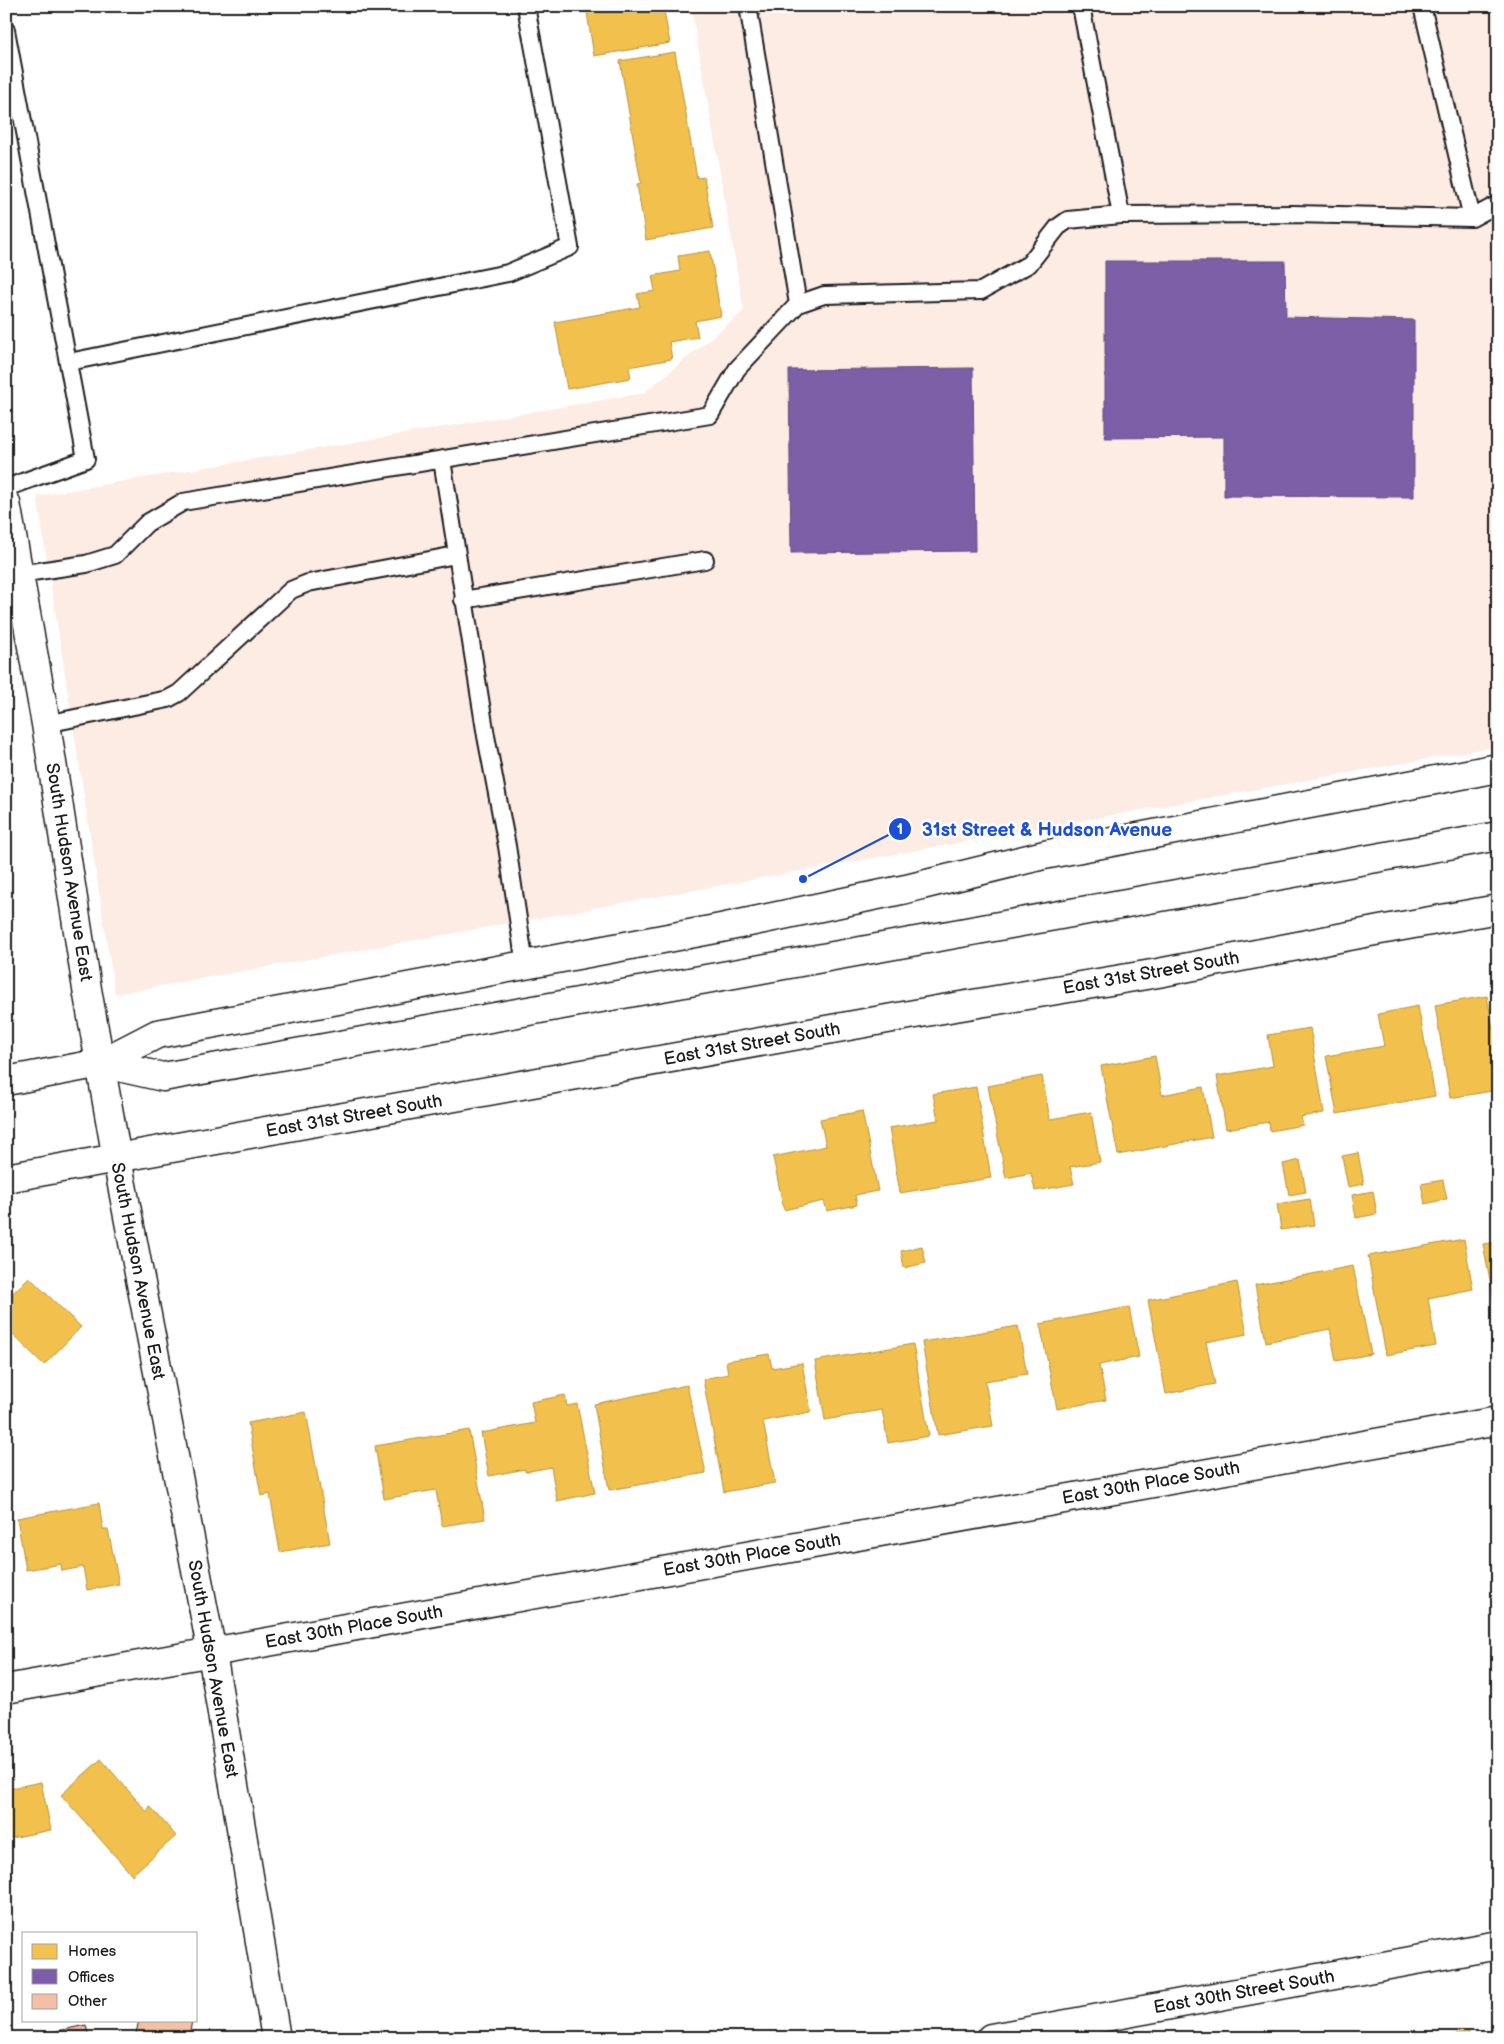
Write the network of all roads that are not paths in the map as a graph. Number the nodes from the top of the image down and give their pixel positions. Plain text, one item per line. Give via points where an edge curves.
1 (526, 6) edge
2 (748, 6) edge
3 (1081, 6) edge
4 (1422, 6) edge
5 (6, 30) edge
6 (1498, 204) edge
7 (1121, 216) junction
8 (1472, 218) junction
9 (798, 304) junction
10 (69, 362) junction
11 (442, 460) junction
12 (6, 488) edge
13 (6, 503) edge
14 (456, 555) junction
15 (705, 560) dead end
16 (19, 574) junction
17 (463, 600) junction
18 (46, 724) junction
19 (1498, 768) edge
20 (1498, 836) edge
21 (1498, 909) edge
22 (525, 965) junction
23 (101, 1063) junction
24 (6, 1081) edge
25 (117, 1159) junction
26 (6, 1178) edge
27 (1498, 1421) edge
28 (212, 1653) junction
29 (6, 1689) edge
30 (1498, 1945) edge
31 (276, 2038) edge
32 (991, 2038) edge

1 - 10 lane via 570,246 508,273
2 - 9 lane
3 - 7 lane
4 - 8 lane
5 - 10 lane
6 - 8 lane
7 - 8 lane via 1293,214
7 - 9 lane via 1068,220 1058,226 1029,264 981,291 824,295
9 - 11 lane via 737,369 710,415
10 - 12 lane via 86,459
11 - 14 lane
11 - 16 lane via 183,502 147,523 115,555 86,564
13 - 16 street, South Hudson Avenue East
14 - 17 lane
14 - 18 lane via 308,583 291,590 179,694
15 - 17 lane
16 - 18 street, South Hudson Avenue East
17 - 22 lane
18 - 23 street, South Hudson Avenue East
19 - 22 street via 1044,855 896,891
20 - 23 street via 163,1077
21 - 25 street, East 31st Street South via 1167,972 928,1012
22 - 23 street via 156,1034
23 - 24 street
23 - 25 street, South Hudson Avenue East
25 - 26 street, East 31st Street South
25 - 28 street, South Hudson Avenue East
27 - 28 street, East 30th Place South
28 - 29 street, East 30th Place South
28 - 31 street, South Hudson Avenue East
30 - 32 street, East 30th Street South

